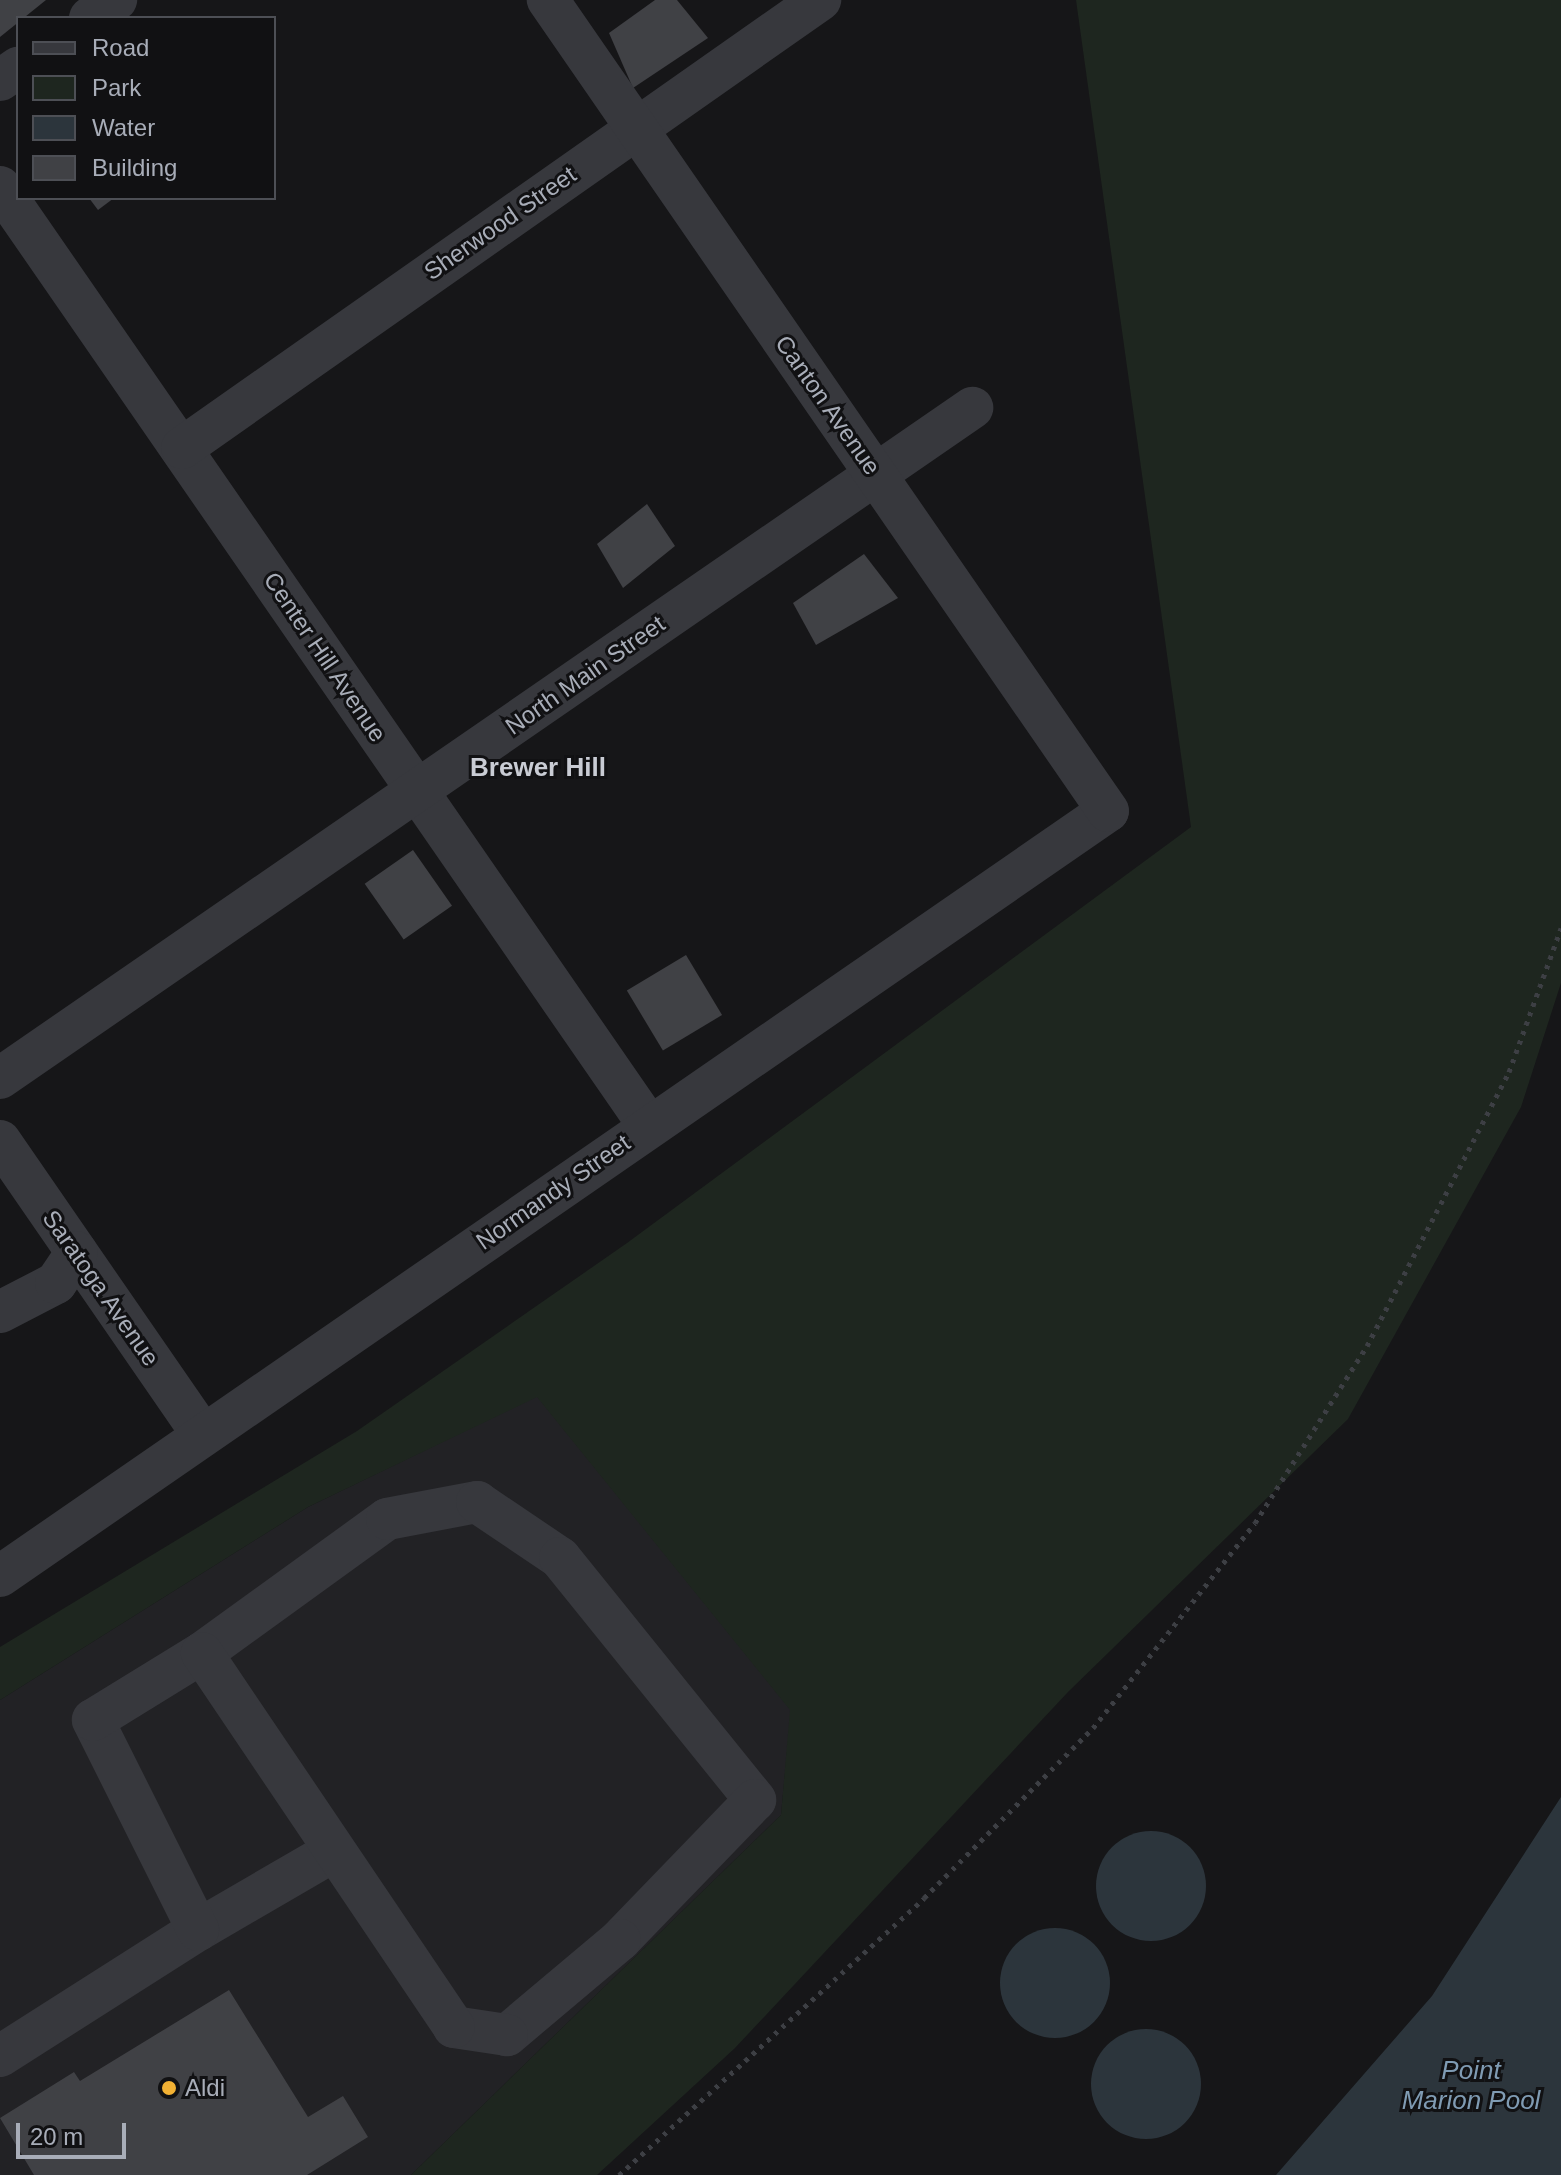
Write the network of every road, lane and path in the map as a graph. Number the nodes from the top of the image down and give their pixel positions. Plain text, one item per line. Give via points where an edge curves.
1 (116, 0) edge
2 (548, 0) edge
3 (820, 0) edge
4 (93, 16) edge
5 (636, 127) junction
6 (0, 187) edge
7 (972, 408) dead end
8 (182, 448) junction
9 (876, 474) junction
10 (417, 791) junction
11 (1108, 811) joint
12 (1561, 928) edge
13 (0, 1078) edge
14 (649, 1126) junction
15 (0, 1141) edge
16 (77, 1252) junction
17 (0, 1312) edge
18 (202, 1434) junction
19 (0, 1576) edge
20 (202, 1653) junction
21 (334, 1851) junction
22 (198, 1930) junction
23 (0, 2056) edge
24 (619, 2175) edge

1 - 4 street
2 - 5 street, Canton Avenue
3 - 5 street, Sherwood Street
5 - 8 street, Sherwood Street
5 - 9 street, Canton Avenue
6 - 8 street, Center Hill Avenue
7 - 9 street, North Main Street
8 - 10 street, Center Hill Avenue
9 - 10 street, North Main Street
9 - 11 street, Canton Avenue
10 - 13 street, North Main Street
10 - 14 street, Center Hill Avenue
11 - 14 street, Normandy Street
12 - 24 path via 1502,1085 1367,1346 1255,1523 1093,1728 924,1898
14 - 18 street, Normandy Street
15 - 16 street, Saratoga Avenue
16 - 17 street via 56,1283
16 - 18 street, Saratoga Avenue
18 - 19 street, Normandy Street
20 - 21 street
20 - 21 street via 387,1519 477,1502 560,1558 755,1800 620,1940 507,2035 454,2027
20 - 22 street via 93,1720
21 - 22 street
22 - 23 street

